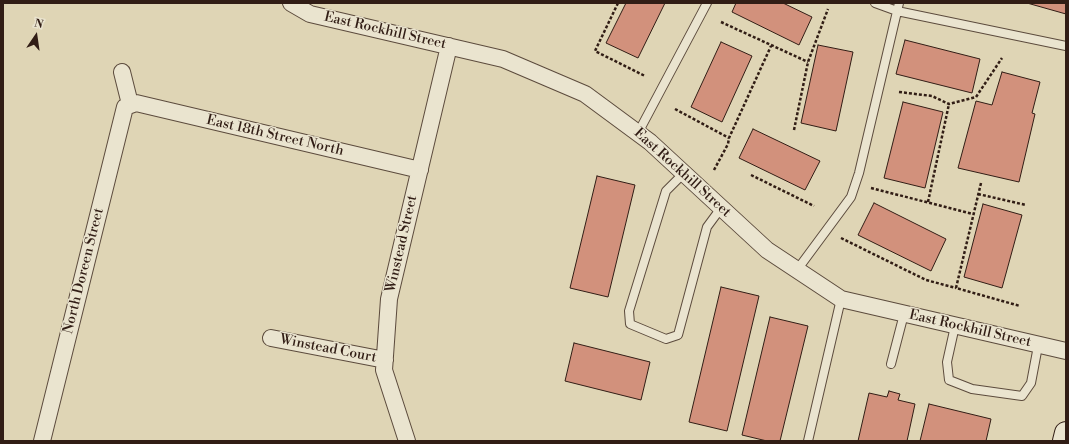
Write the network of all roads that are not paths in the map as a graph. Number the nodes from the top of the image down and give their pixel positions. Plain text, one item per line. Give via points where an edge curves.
1 (291, 3) edge
2 (707, 3) edge
3 (875, 3) edge
4 (898, 7) edge
5 (449, 46) junction
6 (1066, 46) edge
7 (122, 72) dead end
8 (130, 104) junction
9 (638, 133) junction
10 (420, 170) junction
11 (684, 173) junction
12 (721, 208) junction
13 (797, 270) junction
14 (841, 299) junction
15 (904, 314) junction
16 (955, 326) junction
17 (271, 338) dead end
18 (1038, 346) junction
19 (1066, 351) edge
20 (385, 360) junction
21 (891, 364) dead end
22 (1066, 433) edge
23 (42, 441) edge
24 (407, 441) edge
25 (808, 441) edge
26 (1064, 441) edge

1 - 5 street, East Rockhill Street via 310,14
2 - 9 lane
3 - 4 lane
4 - 6 lane
4 - 13 lane via 859,173 851,197
5 - 9 street, East Rockhill Street via 503,59 585,94
5 - 10 street, Winstead Street
7 - 8 street
8 - 10 street, East 18th Street North via 136,103
8 - 23 street, North Doreen Street via 125,106
9 - 11 street, East Rockhill Street
10 - 20 street, Winstead Street via 389,299
11 - 12 street, East Rockhill Street
11 - 12 lane via 666,191 629,311 630,324 666,339 678,335 707,228
12 - 13 street, East Rockhill Street via 767,250
13 - 14 street, East Rockhill Street
14 - 15 street, East Rockhill Street
14 - 25 lane
15 - 16 street, East Rockhill Street
15 - 21 lane
16 - 18 street, East Rockhill Street
16 - 18 lane via 947,362 949,380 972,389 1022,396 1031,383
17 - 20 street, Winstead Court
18 - 19 street, East Rockhill Street
20 - 24 street, Winstead Street via 384,370
22 - 26 main road

